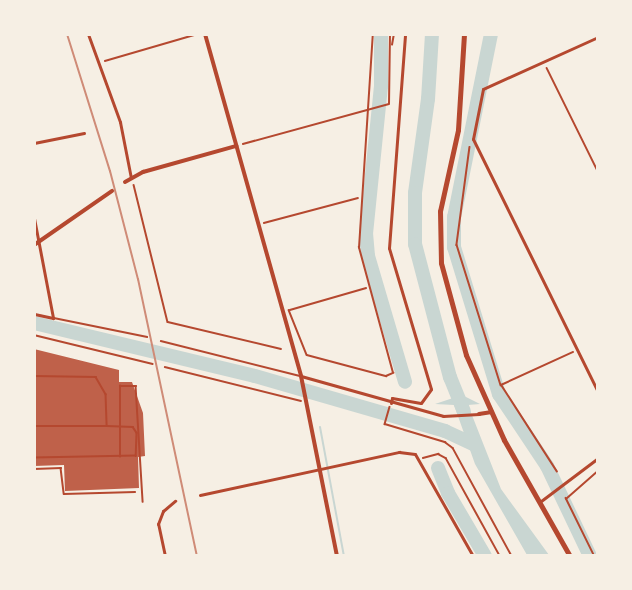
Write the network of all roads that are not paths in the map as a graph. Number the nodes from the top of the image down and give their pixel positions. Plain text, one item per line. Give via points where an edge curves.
1 (88, 34) edge
2 (205, 34) edge
3 (405, 34) edge
4 (464, 34) edge
5 (597, 37) edge
6 (84, 133) dead end
7 (34, 143) edge
8 (236, 146) junction
9 (34, 158) edge
10 (34, 174) edge
11 (131, 178) junction
12 (125, 182) dead end
13 (112, 191) dead end
14 (34, 218) edge
15 (41, 241) junction
16 (34, 245) edge
17 (34, 314) edge
18 (53, 318) junction
19 (147, 336) dead end
20 (161, 340) dead end
21 (34, 376) edge
22 (301, 378) junction
23 (597, 392) edge
24 (391, 403) junction
25 (492, 412) junction
26 (479, 414) joint
27 (34, 426) edge
28 (107, 426) junction
29 (120, 457) junction
30 (34, 458) edge
31 (597, 458) edge
32 (318, 468) junction
33 (200, 495) dead end
34 (175, 501) dead end
35 (541, 501) junction
36 (143, 502) dead end
37 (165, 555) edge
38 (338, 555) edge
39 (473, 555) edge
40 (570, 555) edge

1 - 11 street via 120,122
2 - 8 street
3 - 24 street via 389,248 431,389 421,403 392,398
4 - 25 main road via 458,130 438,234 441,263 466,355
5 - 23 street via 483,89 472,139
6 - 7 street
8 - 11 street
8 - 22 street
9 - 10 street
11 - 12 street
13 - 15 street
14 - 15 street
15 - 16 street
15 - 18 street
17 - 18 street
18 - 19 lane
20 - 22 lane
21 - 28 lane via 96,377 106,394
22 - 24 street
22 - 32 street
24 - 26 street via 443,416
25 - 26 street
25 - 35 main road
27 - 28 lane
28 - 29 lane via 133,426 137,433 136,456
29 - 30 lane
29 - 36 lane via 120,386 136,386
31 - 35 street
32 - 33 street
32 - 38 street
32 - 39 street via 399,452 419,458
34 - 37 street via 166,507 158,524
35 - 40 main road

